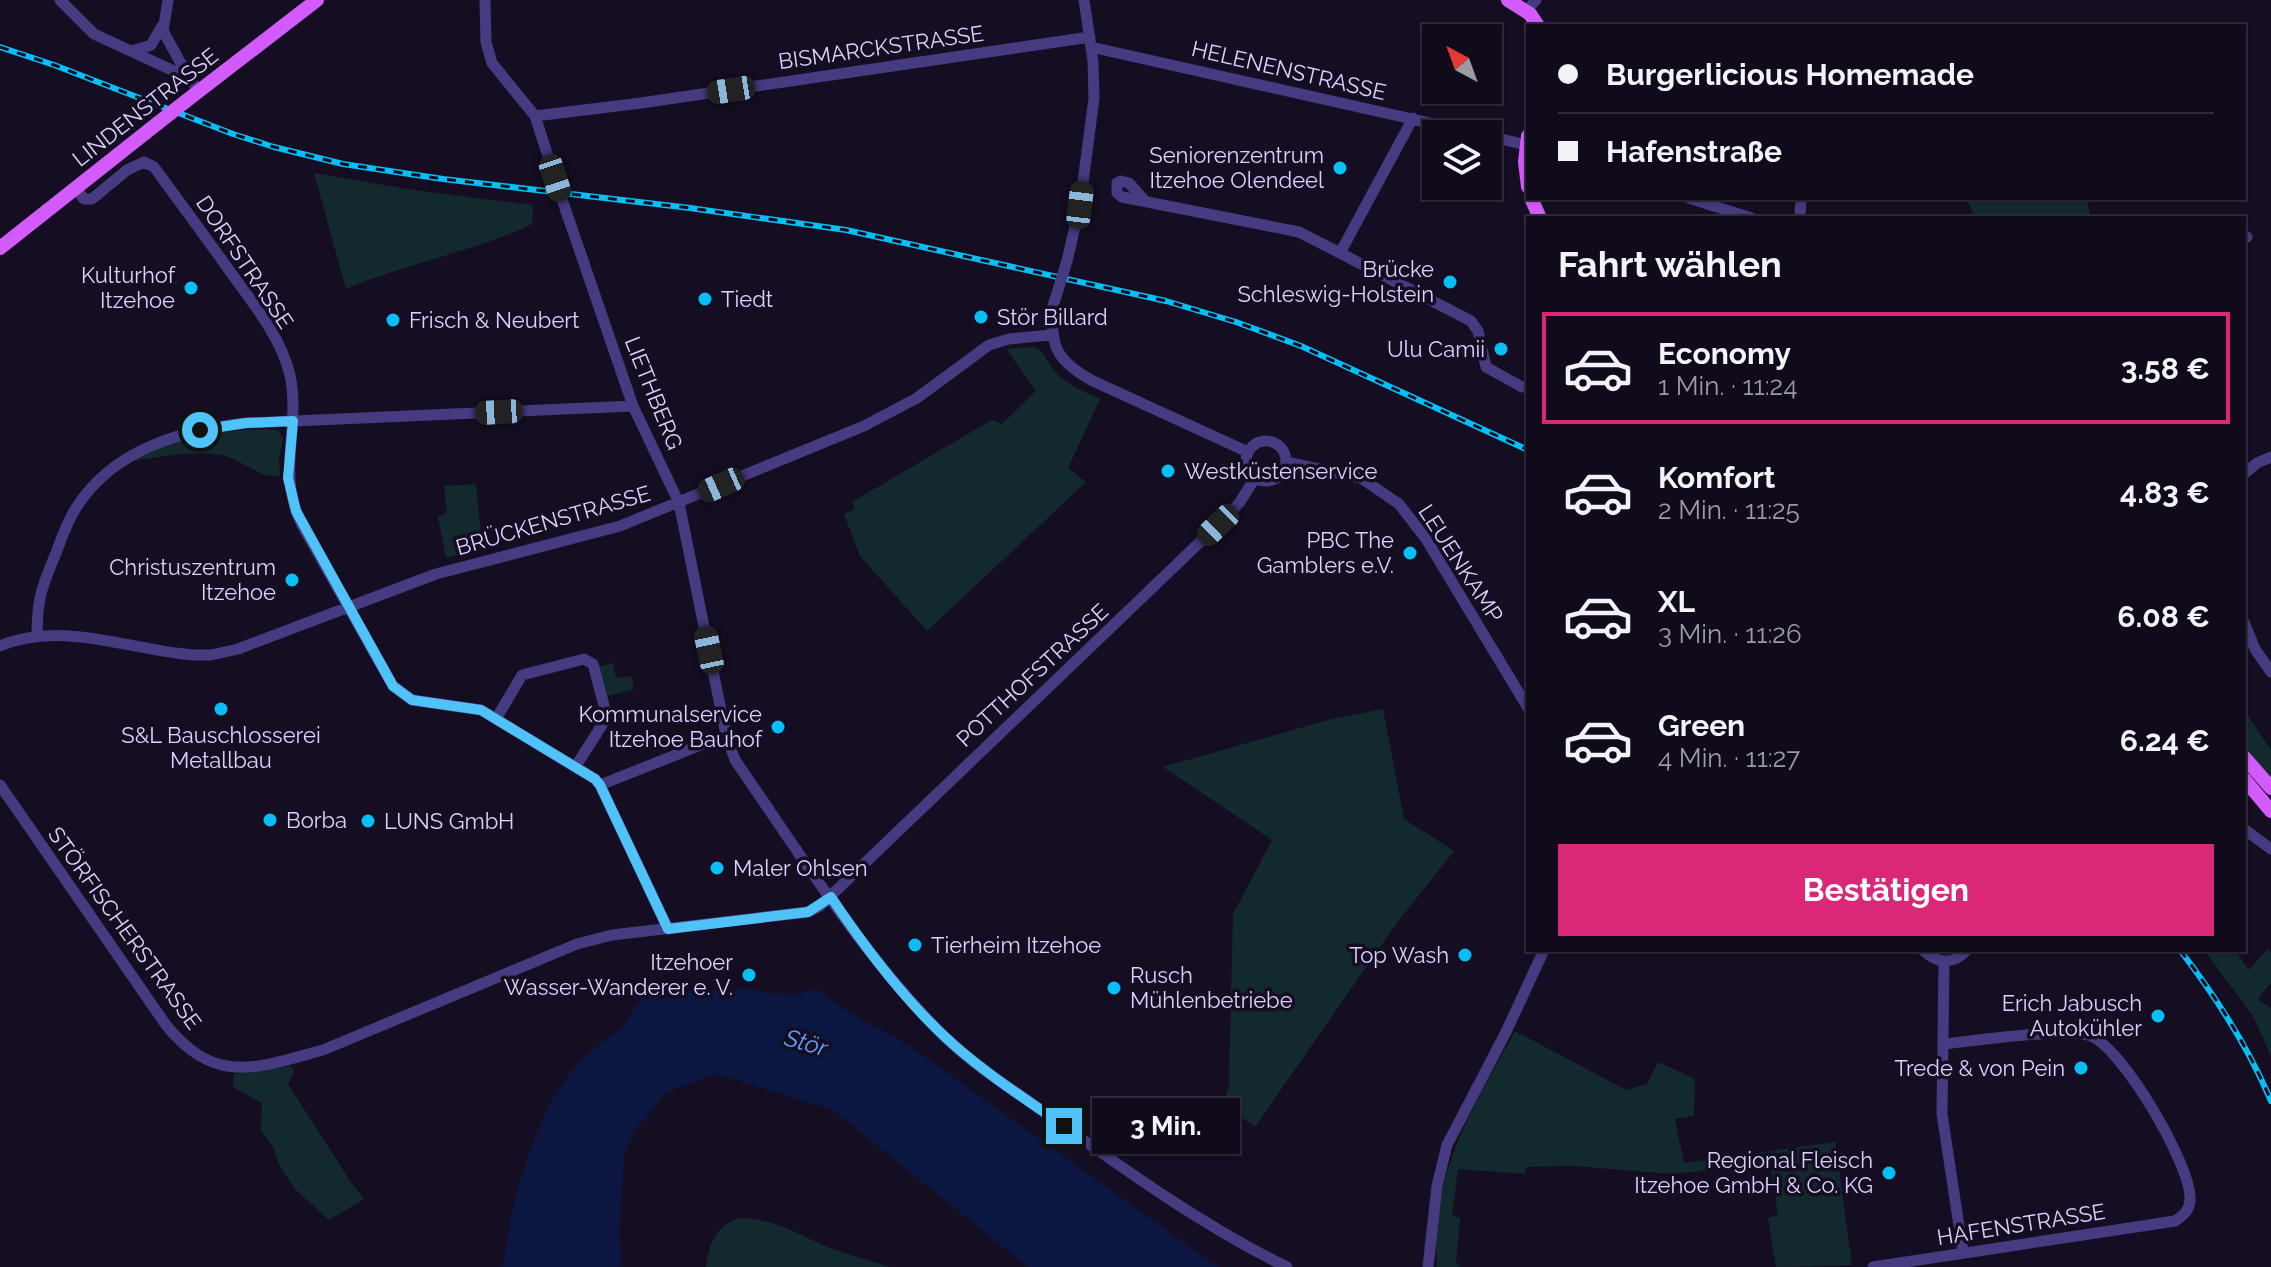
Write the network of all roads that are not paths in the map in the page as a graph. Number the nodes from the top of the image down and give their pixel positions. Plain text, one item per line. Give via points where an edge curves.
1 (60, 0) edge
2 (168, 0) edge
3 (317, 0) edge
4 (485, 0) edge
5 (1084, 0) edge
6 (1508, 0) edge
7 (1531, 6) edge
8 (162, 26) junction
9 (1090, 42) junction
10 (132, 51) junction
11 (189, 78) junction
12 (199, 91) junction
13 (535, 116) junction
14 (1413, 118) junction
15 (1422, 120) edge
16 (1502, 137) edge
17 (1526, 140) edge
18 (76, 189) junction
19 (1144, 200) dead end
20 (1695, 200) edge
21 (1745, 216) edge
22 (0, 248) edge
23 (1340, 253) junction
24 (1051, 335) junction
25 (1525, 388) edge
26 (633, 406) junction
27 (293, 421) junction
28 (1248, 452) junction
29 (2271, 457) edge
30 (1286, 462) junction
31 (2246, 472) edge
32 (1255, 478) junction
33 (679, 503) junction
34 (348, 608) junction
35 (2246, 627) edge
36 (37, 635) junction
37 (0, 646) edge
38 (2271, 672) edge
39 (1526, 705) edge
40 (496, 719) junction
41 (726, 735) junction
42 (2246, 759) edge
43 (576, 766) junction
44 (2246, 781) edge
45 (0, 785) edge
46 (600, 785) junction
47 (2271, 788) edge
48 (2271, 811) edge
49 (2246, 830) edge
50 (2271, 849) edge
51 (831, 897) junction
52 (668, 929) junction
53 (1543, 952) edge
54 (1925, 952) edge
55 (1964, 952) edge
56 (1944, 962) junction
57 (1944, 1044) junction
58 (1963, 1252) junction
59 (1287, 1267) edge
60 (1428, 1267) edge
61 (1873, 1267) edge

1 - 10 street via 89,31
2 - 8 street
3 - 12 main road, LINDENSTRASSE
4 - 13 street, LIETHBERG via 488,54
5 - 9 street
6 - 7 main road
8 - 10 street via 151,45
8 - 11 street
9 - 13 street, BISMARCKSTRASSE
9 - 14 street, HELENENSTRASSE
9 - 24 street, bridge via 1092,117 1080,205 1053,306
10 - 11 street
11 - 12 street
12 - 18 main road, LINDENSTRASSE, bridge
13 - 26 street, LIETHBERG, bridge
14 - 15 street, HELENENSTRASSE
14 - 23 street
16 - 17 street
18 - 22 main road, LINDENSTRASSE
18 - 27 street, DORFSTRASSE via 84,199 92,199 133,166 144,162 154,167 273,335 290,378
19 - 23 street via 1299,232
20 - 21 street
23 - 25 street via 1469,319 1478,331 1486,367
24 - 28 street, LEUENKAMP via 1060,356 1081,375
24 - 33 street, BRÜCKENSTRASSE via 989,345 917,398 868,424
26 - 27 street
26 - 33 street, LIETHBERG
27 - 34 street, DORFSTRASSE via 288,472 293,504
27 - 36 street via 172,436 143,448 103,477 69,521 39,596
28 - 30 street, LEUENKAMP via 1256,443 1268,441 1283,450
28 - 32 street via 1246,466
29 - 31 street
30 - 32 street via 1275,479
30 - 39 street, LEUENKAMP via 1361,478 1399,504 1426,539
32 - 51 street, POTTHOFSTRASSE via 1223,520
33 - 34 street, BRÜCKENSTRASSE via 620,526 436,574
33 - 41 street, LIETHBERG
34 - 36 street, BRÜCKENSTRASSE via 211,655
34 - 40 street, DORFSTRASSE via 404,697 470,707
35 - 38 street
36 - 37 street, BRÜCKENSTRASSE
40 - 43 street, DORFSTRASSE
40 - 43 street via 522,675 589,661 607,717
41 - 46 street
41 - 51 street via 735,760
42 - 47 main road
43 - 46 street, DORFSTRASSE
44 - 48 main road
45 - 52 street, STÖRFISCHERSTRASSE via 166,1025 186,1049 224,1066 259,1065 323,1050 577,944
46 - 52 street, DORFSTRASSE
49 - 50 street
51 - 52 street, STÖRFISCHERSTRASSE via 808,912
51 - 59 street via 912,1002 961,1051 1141,1179
53 - 60 street via 1447,1145
54 - 56 street
55 - 56 street
56 - 57 street
57 - 58 street via 1943,1120
57 - 58 street, HAFENSTRASSE via 2076,1033 2094,1037 2142,1092 2174,1151 2190,1198 2187,1211 2175,1221
58 - 61 street, HAFENSTRASSE

